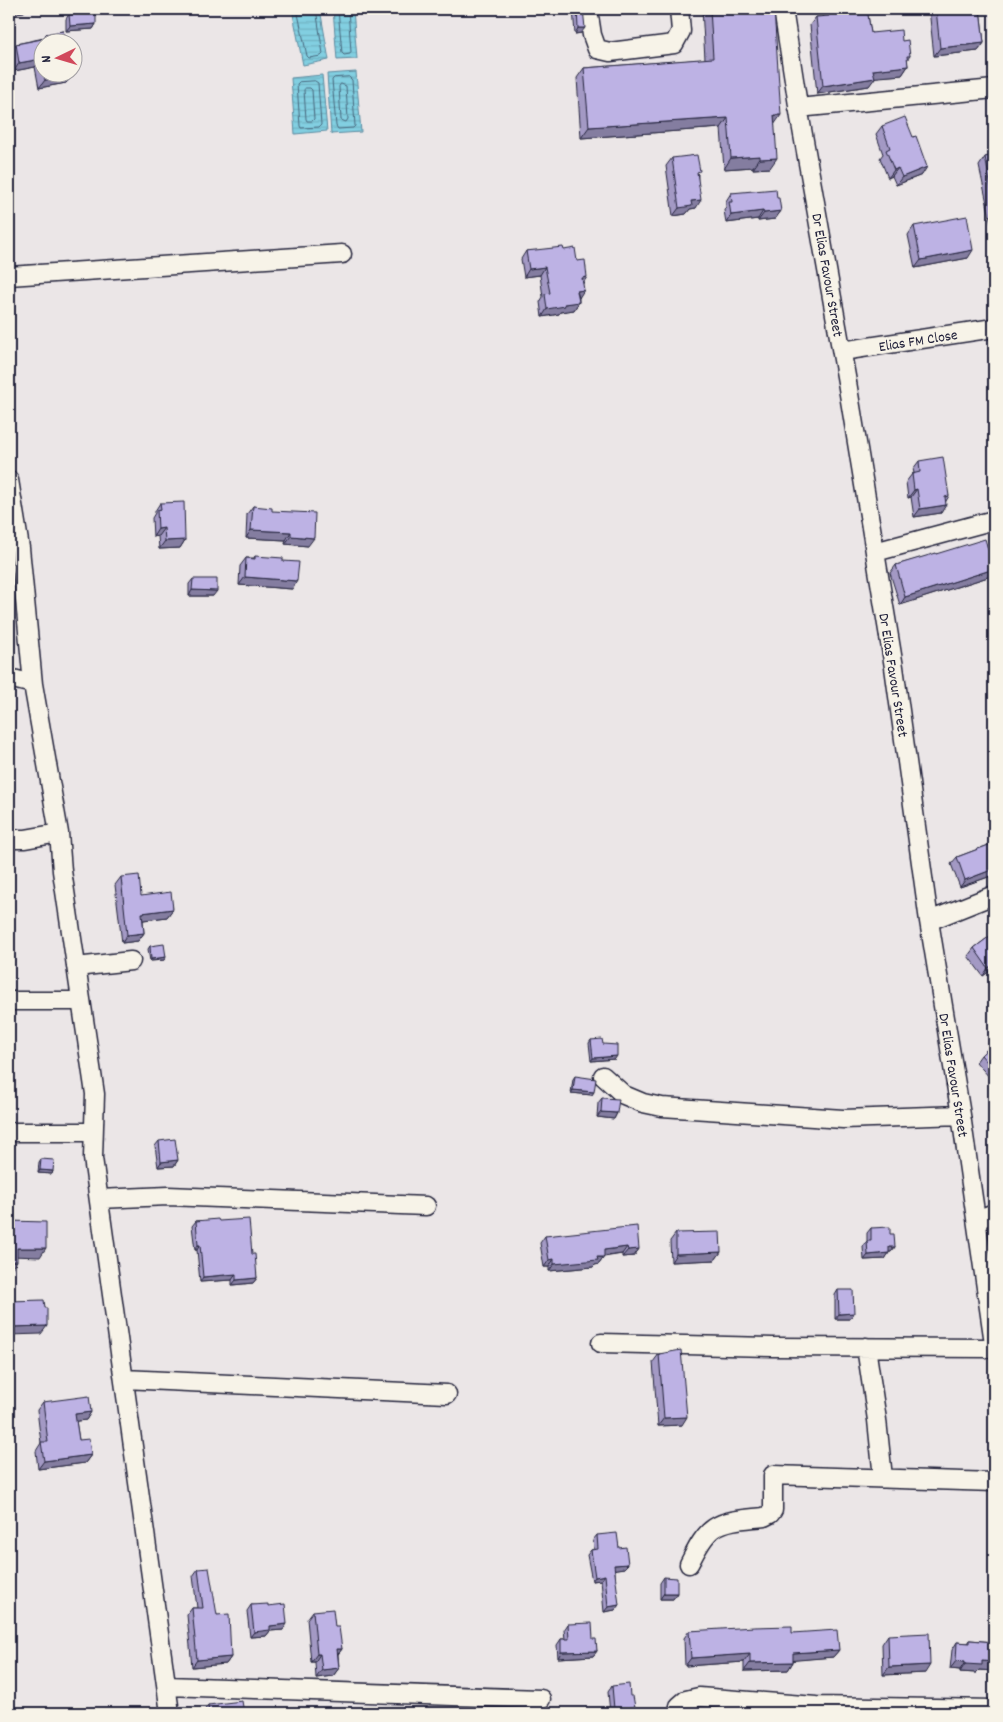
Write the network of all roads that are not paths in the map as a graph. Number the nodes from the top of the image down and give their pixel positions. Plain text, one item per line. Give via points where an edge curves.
1 (588, 9) edge
2 (679, 9) edge
3 (783, 9) edge
4 (994, 89) edge
5 (798, 108) junction
6 (342, 254) dead end
7 (9, 276) edge
8 (994, 328) edge
9 (842, 351) junction
10 (9, 480) edge
11 (994, 520) edge
12 (875, 552) junction
13 (9, 678) edge
14 (33, 684) junction
15 (59, 832) junction
16 (9, 840) edge
17 (994, 894) edge
18 (929, 921) junction
19 (130, 961) dead end
20 (76, 967) junction
21 (9, 1001) edge
22 (81, 1001) junction
23 (603, 1076) dead end
24 (962, 1116) junction
25 (9, 1132) edge
26 (93, 1132) junction
27 (99, 1199) junction
28 (426, 1206) dead end
29 (994, 1213) edge
30 (977, 1220) junction
31 (601, 1343) dead end
32 (994, 1343) edge
33 (866, 1347) junction
34 (994, 1348) edge
35 (124, 1379) junction
36 (447, 1394) dead end
37 (883, 1478) junction
38 (994, 1482) edge
39 (689, 1564) dead end
40 (167, 1686) junction
41 (541, 1699) dead end
42 (816, 1709) edge
43 (994, 1709) edge
44 (953, 1711) edge
45 (170, 1713) edge
46 (678, 1713) edge

1 - 2 street via 597,49 610,52 674,44 681,32
3 - 5 street, Dr Elias Favour Street
4 - 5 street
5 - 9 street, Dr Elias Favour Street
6 - 7 street
8 - 9 street, Elias FM Close
9 - 12 street, Dr Elias Favour Street
10 - 14 street via 20,548
11 - 12 street
12 - 18 street, Dr Elias Favour Street
13 - 14 street
14 - 15 street
15 - 16 street
15 - 20 street
17 - 18 street
18 - 24 street, Dr Elias Favour Street
19 - 20 street
20 - 22 street
21 - 22 street
22 - 26 street via 95,1094
23 - 24 street via 624,1095 662,1107 843,1119
24 - 30 street, Dr Elias Favour Street
25 - 26 street
26 - 27 street
27 - 28 street via 168,1196
27 - 35 street
29 - 30 street
30 - 32 street, Dr Elias Favour Street
31 - 33 street
33 - 34 street
33 - 37 street
35 - 36 street
35 - 40 street
37 - 38 street
37 - 39 street via 773,1475 773,1510 770,1514 726,1522 712,1529
40 - 41 street
40 - 45 street
42 - 44 street
42 - 46 street via 699,1697 686,1700 679,1706
43 - 44 street

